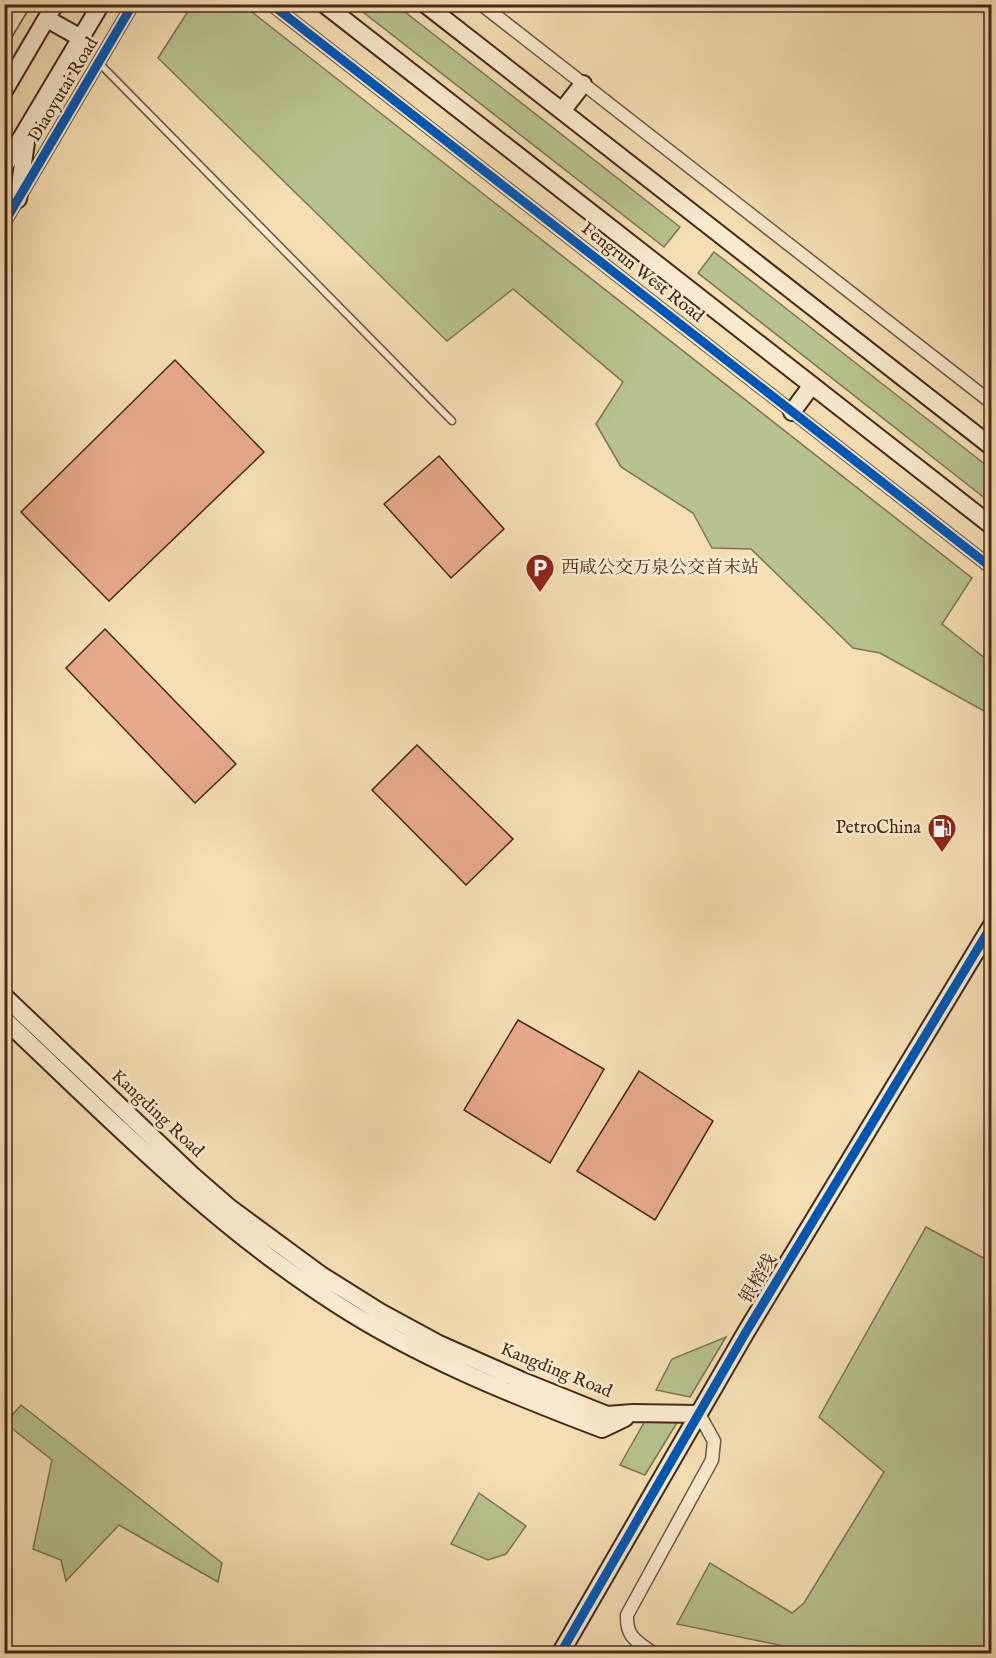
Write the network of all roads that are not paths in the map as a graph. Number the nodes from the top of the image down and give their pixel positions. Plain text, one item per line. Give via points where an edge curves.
1 (24, 4) edge
2 (101, 4) edge
3 (133, 4) edge
4 (271, 4) edge
5 (324, 4) edge
6 (425, 4) edge
7 (481, 4) edge
8 (51, 12) edge
9 (4, 37) edge
10 (81, 38) junction
11 (28, 51) junction
12 (99, 63) junction
13 (4, 69) edge
14 (584, 84) junction
15 (4, 91) edge
16 (562, 111) junction
17 (28, 128) junction
18 (4, 167) edge
19 (18, 200) junction
20 (4, 223) edge
21 (812, 386) junction
22 (992, 403) edge
23 (792, 412) junction
24 (452, 421) dead end
25 (992, 447) edge
26 (992, 526) edge
27 (992, 568) edge
28 (992, 925) edge
29 (4, 996) edge
30 (4, 1018) edge
31 (633, 1413) junction
32 (699, 1414) junction
33 (560, 1653) edge
34 (654, 1653) edge

1 - 9 street
2 - 10 main road, Diaoyutai Road
3 - 12 street, Diaoyutai Road
4 - 23 street, Fengrun West Road
5 - 21 main road, Fengrun West Road
6 - 16 main road
7 - 14 street
8 - 10 main road
8 - 11 main road
10 - 17 main road, Diaoyutai Road
11 - 13 main road
11 - 15 main road
12 - 19 street, Diaoyutai Road
12 - 24 lane
14 - 16 main road
14 - 22 street
16 - 25 main road
17 - 18 main road, Diaoyutai Road
17 - 19 main road
19 - 20 street, Diaoyutai Road
21 - 23 main road
21 - 26 main road, Fengrun West Road
23 - 27 street, Fengrun West Road
28 - 32 main road, 银榕线
29 - 31 main road, Kangding Road via 192,1175 321,1275 439,1344 607,1415
30 - 31 main road, Kangding Road via 176,1182 255,1247 336,1304 431,1358 602,1429
31 - 32 main road
32 - 33 main road, 银榕线
32 - 34 street via 714,1441 712,1460 627,1615 626,1628 632,1638

